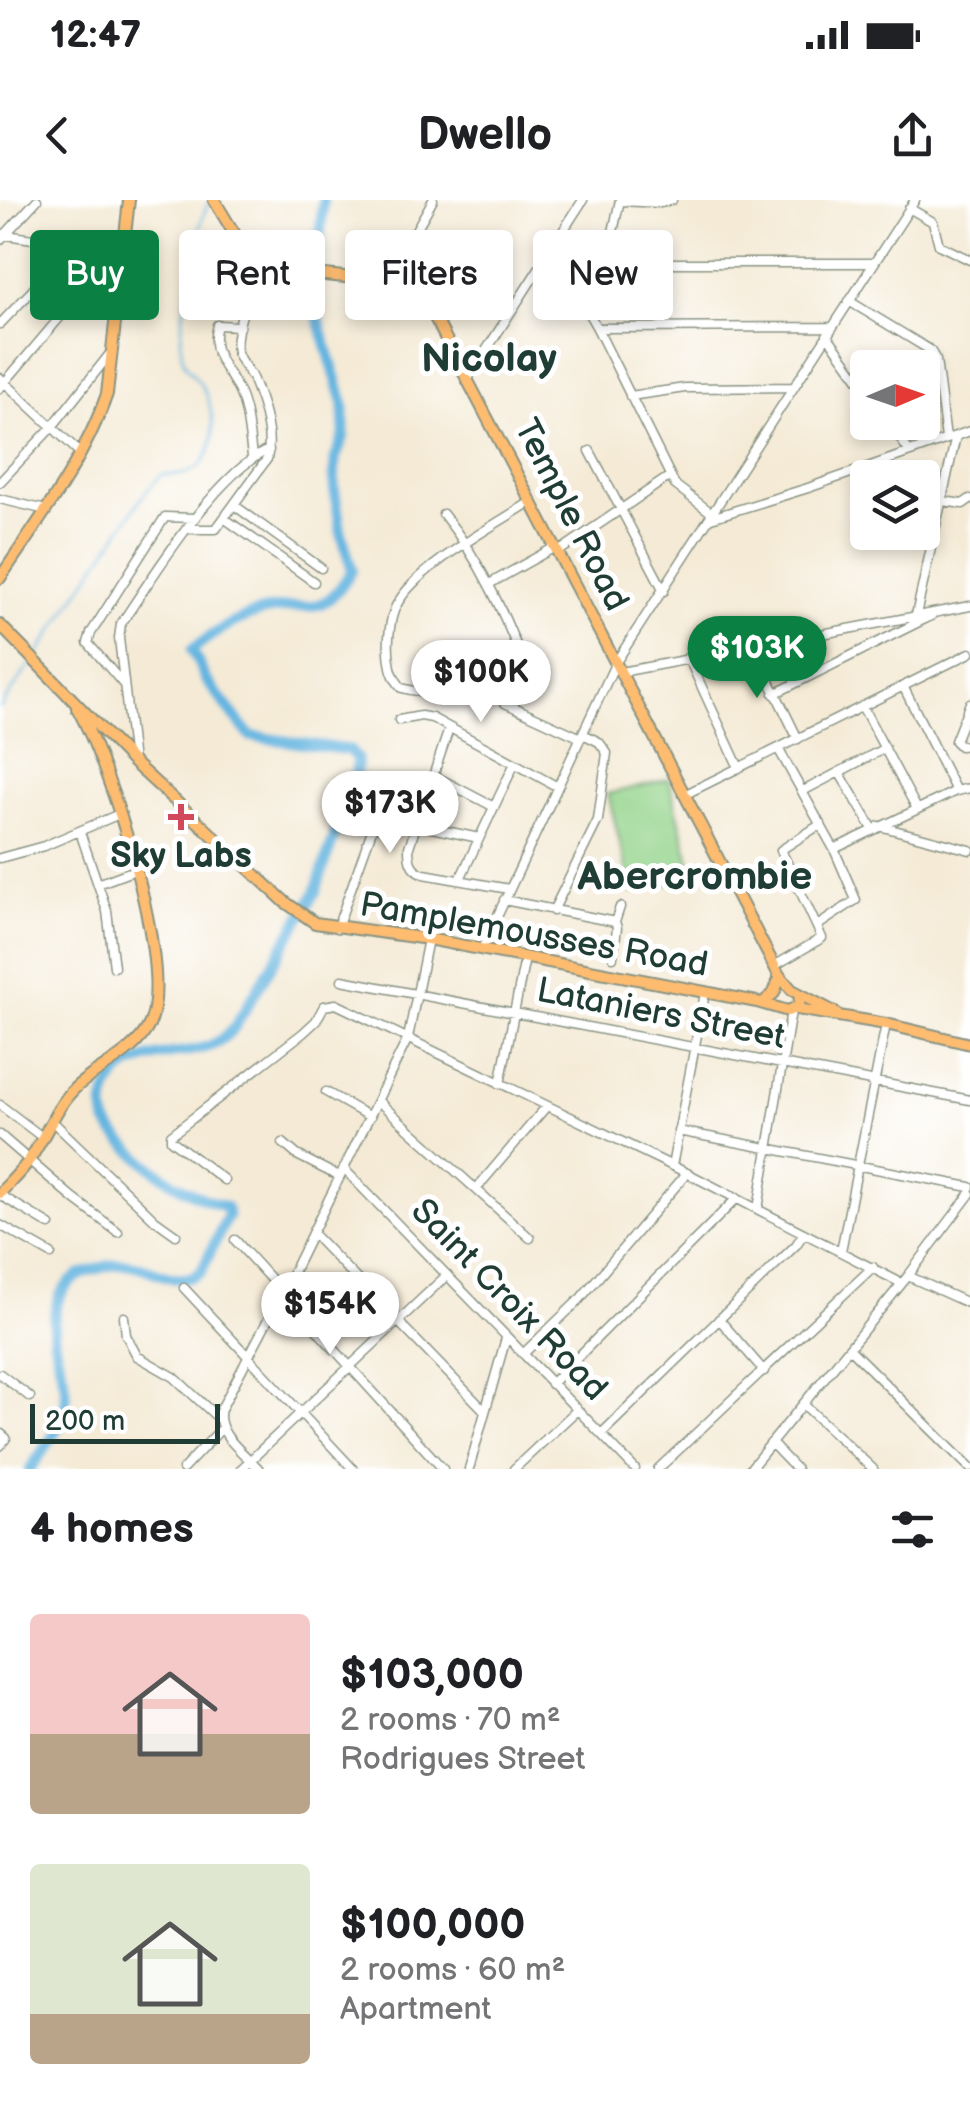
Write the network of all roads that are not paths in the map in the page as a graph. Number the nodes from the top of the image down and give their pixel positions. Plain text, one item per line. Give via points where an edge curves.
1 (37, 200) edge
2 (129, 200) edge
3 (214, 200) edge
4 (433, 200) edge
5 (583, 200) edge
6 (620, 200) edge
7 (672, 200) edge
8 (912, 204) edge
9 (123, 230) edge
10 (416, 230) edge
11 (567, 230) edge
12 (613, 230) edge
13 (2, 236) edge
14 (30, 239) edge
15 (970, 260) edge
16 (673, 263) edge
17 (874, 263) junction
18 (345, 278) edge
19 (533, 284) edge
20 (30, 292) edge
21 (849, 301) junction
22 (58, 320) edge
23 (112, 320) edge
24 (241, 320) edge
25 (436, 320) edge
26 (591, 320) edge
27 (0, 324) edge
28 (240, 326) junction
29 (596, 328) junction
30 (829, 331) junction
31 (109, 355) junction
32 (850, 364) edge
33 (469, 378) junction
34 (2, 383) edge
35 (794, 387) junction
36 (630, 396) junction
37 (52, 427) junction
38 (970, 431) edge
39 (951, 438) junction
40 (901, 440) edge
41 (269, 450) junction
42 (590, 452) dead end
43 (909, 452) junction
44 (80, 453) junction
45 (252, 456) junction
46 (670, 476) junction
47 (0, 482) edge
48 (0, 499) edge
49 (970, 500) edge
50 (532, 501) junction
51 (943, 501) junction
52 (234, 505) junction
53 (46, 510) junction
54 (620, 510) junction
55 (443, 514) dead end
56 (712, 516) junction
57 (195, 518) junction
58 (224, 518) junction
59 (186, 529) junction
60 (467, 544) junction
61 (557, 550) junction
62 (321, 568) dead end
63 (0, 578) edge
64 (314, 582) dead end
65 (490, 583) junction
66 (664, 591) junction
67 (970, 606) edge
68 (938, 612) junction
69 (916, 615) junction
70 (3, 628) edge
71 (752, 645) junction
72 (970, 653) edge
73 (688, 658) junction
74 (618, 667) junction
75 (124, 685) junction
76 (902, 686) junction
77 (68, 692) junction
78 (774, 694) junction
79 (505, 703) dead end
80 (970, 704) edge
81 (862, 706) junction
82 (399, 720) dead end
83 (449, 729) junction
84 (106, 732) junction
85 (582, 736) junction
86 (798, 739) junction
87 (970, 744) edge
88 (95, 746) junction
89 (885, 748) junction
90 (779, 750) junction
91 (101, 761) junction
92 (134, 762) junction
93 (514, 764) junction
94 (739, 768) junction
95 (839, 772) junction
96 (433, 776) junction
97 (388, 784) dead end
98 (556, 786) junction
99 (970, 788) edge
100 (802, 790) junction
101 (956, 790) junction
102 (686, 794) junction
103 (494, 807) junction
104 (917, 809) junction
105 (118, 815) junction
106 (821, 824) junction
107 (417, 825) junction
108 (876, 828) junction
109 (80, 832) junction
110 (480, 838) junction
111 (834, 849) junction
112 (970, 850) edge
113 (0, 858) edge
114 (136, 870) junction
115 (460, 879) junction
116 (100, 883) junction
117 (510, 888) junction
118 (504, 900) junction
119 (620, 908) dead end
120 (554, 911) junction
121 (615, 922) junction
122 (817, 926) junction
123 (338, 928) junction
124 (428, 939) junction
125 (482, 950) junction
126 (613, 957) dead end
127 (525, 958) junction
128 (114, 967) dead end
129 (777, 974) junction
130 (342, 980) dead end
131 (706, 993) junction
132 (788, 994) junction
133 (417, 995) junction
134 (761, 1002) junction
135 (791, 1010) junction
136 (836, 1013) junction
137 (514, 1014) junction
138 (886, 1024) junction
139 (408, 1038) junction
140 (970, 1044) edge
141 (694, 1049) junction
142 (784, 1066) junction
143 (874, 1082) junction
144 (500, 1084) junction
145 (326, 1092) dead end
146 (970, 1100) edge
147 (378, 1101) junction
148 (0, 1105) edge
149 (546, 1107) junction
150 (370, 1117) junction
151 (51, 1120) junction
152 (678, 1131) junction
153 (0, 1135) edge
154 (42, 1137) junction
155 (283, 1143) dead end
156 (768, 1150) junction
157 (30, 1160) junction
158 (672, 1166) junction
159 (858, 1167) junction
160 (342, 1173) junction
161 (688, 1173) junction
162 (224, 1180) dead end
163 (970, 1186) edge
164 (476, 1189) junction
165 (1, 1191) edge
166 (970, 1194) edge
167 (737, 1198) junction
168 (758, 1209) junction
169 (0, 1225) edge
170 (50, 1225) dead end
171 (118, 1232) dead end
172 (312, 1233) junction
173 (804, 1233) junction
174 (176, 1235) dead end
175 (530, 1238) dead end
176 (234, 1240) dead end
177 (841, 1251) junction
178 (51, 1254) dead end
179 (874, 1268) junction
180 (293, 1272) junction
181 (447, 1274) junction
182 (908, 1276) junction
183 (901, 1283) junction
184 (184, 1288) dead end
185 (282, 1292) junction
186 (372, 1296) junction
187 (970, 1304) edge
188 (124, 1318) dead end
189 (718, 1319) junction
190 (396, 1320) junction
191 (506, 1338) junction
192 (849, 1348) junction
193 (523, 1354) junction
194 (248, 1357) junction
195 (350, 1365) junction
196 (764, 1370) junction
197 (0, 1374) edge
198 (551, 1384) junction
199 (30, 1397) dead end
200 (803, 1404) junction
201 (577, 1410) junction
202 (485, 1411) junction
203 (300, 1412) junction
204 (219, 1423) junction
205 (0, 1434) edge
206 (600, 1434) junction
207 (771, 1443) junction
208 (0, 1446) edge
209 (250, 1460) junction
210 (970, 1468) edge
211 (183, 1469) edge
212 (241, 1469) edge
213 (260, 1469) edge
214 (353, 1469) edge
215 (443, 1469) edge
216 (469, 1469) edge
217 (514, 1469) edge
218 (635, 1469) edge
219 (658, 1469) edge
220 (750, 1469) edge
221 (796, 1469) edge
222 (873, 1469) edge

1 - 13 street
2 - 9 main road
3 - 18 main road, Temple Road via 263,263
4 - 10 street
5 - 11 street
6 - 7 street
6 - 12 street
8 - 15 street via 933,222 939,246
8 - 17 street
13 - 14 street
16 - 17 street
17 - 21 street
19 - 33 street
20 - 27 street
21 - 30 street
21 - 39 street via 930,350
22 - 34 street
23 - 31 main road
24 - 28 street
25 - 33 main road, Temple Road
26 - 29 street
28 - 41 street via 238,356 252,376
28 - 45 street via 217,325 214,348 239,390
29 - 30 street
29 - 36 street
30 - 32 street
30 - 35 street
31 - 37 street
31 - 44 main road via 107,394
33 - 50 main road, Temple Road
34 - 37 street
35 - 36 street
35 - 56 street
36 - 46 street
37 - 44 street
37 - 47 street
38 - 39 street
39 - 43 street
39 - 51 street
40 - 43 street
41 - 45 street
41 - 52 street
42 - 54 street
43 - 56 street
44 - 53 main road
45 - 57 street
46 - 54 street
46 - 56 street
48 - 53 street
49 - 51 street
50 - 60 street
50 - 61 main road, Temple Road
51 - 69 street
52 - 58 street
52 - 62 street
53 - 63 main road
54 - 61 street
54 - 66 street
55 - 60 street
56 - 66 street
57 - 59 street
57 - 75 street via 166,517 91,634 93,652
58 - 59 street via 216,529
58 - 64 street
59 - 75 street via 121,624
60 - 65 street
60 - 65 street via 420,577 395,607 389,655 402,688 448,694 524,675
61 - 65 street
61 - 74 main road, Temple Road
66 - 74 street
67 - 68 street
68 - 69 street
68 - 78 street
69 - 71 street
70 - 77 main road, Pamplemousses Road
71 - 73 street
71 - 78 street
72 - 76 street
73 - 74 street
73 - 94 street
74 - 85 street
74 - 102 main road, Temple Road
75 - 92 street
76 - 81 street
76 - 101 street
77 - 84 main road, Pamplemousses Road
77 - 88 main road
78 - 86 street
79 - 85 street
80 - 87 street via 955,741
81 - 86 street
81 - 89 street
82 - 83 street via 427,717
83 - 93 street
83 - 96 street
84 - 88 main road
84 - 91 main road
84 - 92 main road, Pamplemousses Road
85 - 98 street
85 - 120 street via 600,742 607,753 601,810
86 - 90 street
88 - 91 main road
89 - 95 street
89 - 104 street
90 - 94 street
90 - 100 street
91 - 105 main road
92 - 123 main road, Pamplemousses Road via 298,912
93 - 98 street
93 - 103 street
94 - 102 street
95 - 100 street
95 - 108 street
96 - 103 street
96 - 107 street
97 - 123 street
98 - 117 street
99 - 101 street
100 - 106 street
101 - 104 street
102 - 129 main road, Temple Road
103 - 110 street
104 - 108 street
105 - 109 street
105 - 114 main road
106 - 111 street
106 - 122 street via 781,850
107 - 110 street
107 - 115 street via 411,866
108 - 111 street
108 - 112 street
109 - 113 street
109 - 116 street
110 - 115 street
111 - 122 street via 856,900
114 - 116 street
114 - 151 main road via 156,970 150,1022 138,1042 74,1089
115 - 117 street
116 - 128 street
117 - 118 street
118 - 120 street
118 - 125 street
119 - 121 street
120 - 121 street
121 - 126 street
122 - 129 street via 821,940
123 - 124 main road, Pamplemousses Road
124 - 125 main road, Pamplemousses Road
124 - 133 street
125 - 127 main road, Pamplemousses Road
127 - 131 main road, Pamplemousses Road
127 - 137 street
129 - 132 main road, Temple Road
129 - 134 main road via 774,993
130 - 133 street, Lataniers Street
131 - 134 main road, Pamplemousses Road
131 - 141 street
132 - 134 main road
132 - 135 main road
132 - 135 main road via 800,1004
132 - 136 main road
133 - 137 street, Lataniers Street
133 - 139 street
134 - 135 main road
135 - 136 main road
135 - 142 street
136 - 138 main road
137 - 141 street, Lataniers Street
137 - 144 street
138 - 140 main road
138 - 143 street
139 - 144 street
139 - 147 street
139 - 162 street via 324,1006 304,1033 173,1133 171,1140
141 - 142 street, Lataniers Street
141 - 152 street
142 - 143 street, Lataniers Street
142 - 156 street
143 - 146 street, Lataniers Street
143 - 159 street
144 - 149 street
145 - 150 street
147 - 150 street
147 - 164 street
148 - 154 street
149 - 158 street
149 - 164 street
150 - 160 street
151 - 154 main road
151 - 174 street
152 - 156 street
152 - 158 street
153 - 157 street
154 - 157 main road
155 - 160 street, Saint Croix Road
156 - 159 street
156 - 168 street
157 - 165 main road
157 - 171 street
158 - 161 street
159 - 163 street
159 - 177 street
160 - 172 street
160 - 181 street, Saint Croix Road
161 - 167 street
161 - 193 street via 580,1299
164 - 175 street
165 - 170 street
166 - 182 street
167 - 168 street
167 - 198 street
168 - 173 street
169 - 178 street
172 - 180 street
172 - 186 street
173 - 177 street
173 - 189 street
176 - 185 street
177 - 179 street
179 - 183 street
179 - 196 street
180 - 185 street
180 - 186 street via 335,1316 362,1294
181 - 190 street
181 - 191 street, Saint Croix Road
182 - 183 street
182 - 187 street
183 - 192 street
184 - 194 street
185 - 194 street
185 - 195 street
186 - 190 street
188 - 204 street via 136,1356 174,1376
189 - 196 street
189 - 206 street
190 - 195 street
190 - 202 street
191 - 193 street, Saint Croix Road
191 - 202 street
192 - 200 street
192 - 210 street
193 - 198 street, Saint Croix Road
194 - 203 street
194 - 204 street
195 - 203 street
195 - 215 street
196 - 219 street
197 - 199 street
198 - 201 street, Saint Croix Road
200 - 207 street
200 - 222 street
201 - 206 street, Saint Croix Road
201 - 217 street
202 - 216 street
203 - 209 street
203 - 214 street
204 - 209 street
204 - 211 street
205 - 208 street via 6,1438
206 - 218 street, Saint Croix Road
207 - 220 street
207 - 221 street
209 - 212 street
209 - 213 street

